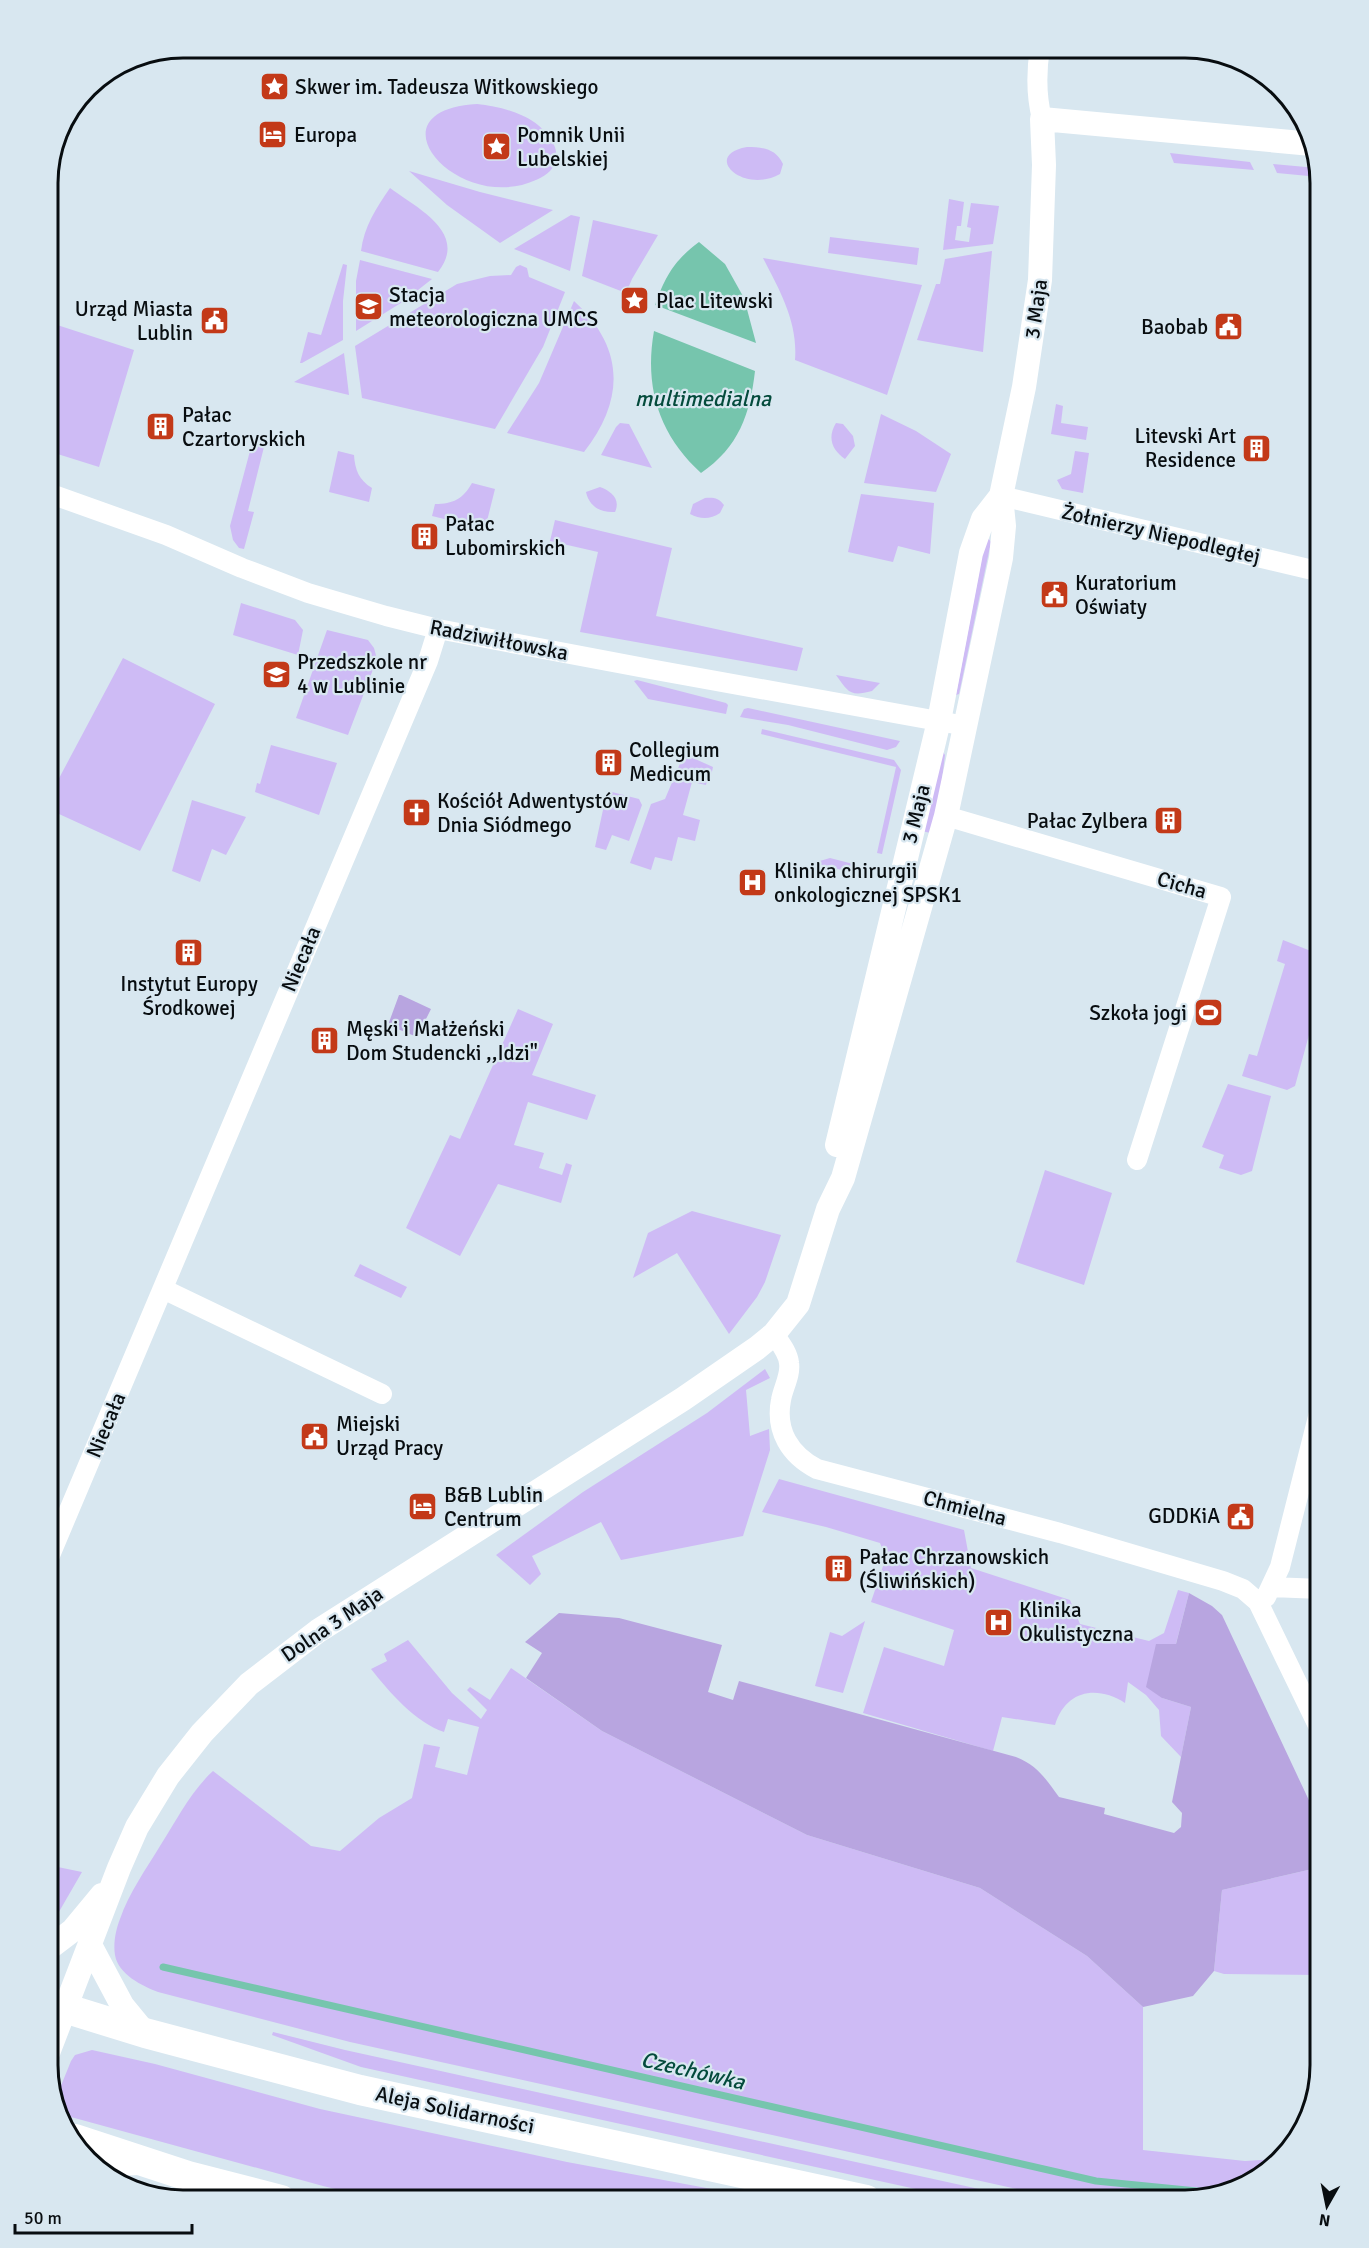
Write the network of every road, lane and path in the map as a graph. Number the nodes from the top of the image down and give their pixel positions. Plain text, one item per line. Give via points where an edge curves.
1 (1038, 59) edge
2 (1041, 119) junction
3 (1303, 143) edge
4 (1001, 496) junction
5 (59, 497) edge
6 (1310, 569) edge
7 (438, 629) junction
8 (939, 721) junction
9 (966, 726) junction
10 (946, 816) junction
11 (1137, 1160) dead end
12 (828, 1209) junction
13 (163, 1289) junction
14 (774, 1334) junction
15 (382, 1394) dead end
16 (1310, 1448) edge
17 (58, 1536) edge
18 (1271, 1587) junction
19 (1310, 1589) edge
20 (1258, 1602) junction
21 (1310, 1709) edge
22 (114, 1879) junction
23 (58, 1941) edge
24 (90, 1945) junction
25 (58, 2004) edge
26 (58, 2006) edge
27 (145, 2033) junction
28 (87, 2143) edge
29 (146, 2163) junction
30 (109, 2165) edge
31 (238, 2189) edge
32 (818, 2190) edge

1 - 2 street via 1037,97
2 - 3 street
2 - 4 street, 3 Maja via 1043,241 1038,306
4 - 6 street, Żołnierzy Niepodległej
4 - 8 street, 3 Maja via 983,519 970,553
4 - 9 street, 3 Maja via 1001,558
5 - 7 street, Radziwiłłowska via 308,593
7 - 8 street, Radziwiłłowska
7 - 13 street, Niecała via 428,662
8 - 9 street, Radziwiłłowska
8 - 12 street, 3 Maja via 837,1143
9 - 10 street, 3 Maja
10 - 11 street, Cicha via 1221,897
10 - 12 street, 3 Maja via 843,1179
12 - 14 street, 3 Maja via 798,1304
13 - 15 street
13 - 17 street, Niecała
14 - 20 street, Chmielna via 790,1366 781,1400 784,1436 795,1455 817,1469 1223,1581 1243,1589
14 - 22 street, Dolna 3 Maja via 683,1399 344,1614 273,1664 219,1714 168,1776 137,1827
16 - 18 street via 1280,1567
18 - 19 street
18 - 20 street
20 - 21 street
22 - 23 street via 73,1930
22 - 24 street, Dolna 3 Maja
24 - 25 street, Dolna 3 Maja
24 - 27 street via 122,2005
26 - 27 main road, Aleja Solidarności
27 - 32 main road, Aleja Solidarności via 360,2090
28 - 29 main road
29 - 30 street
29 - 31 main road

